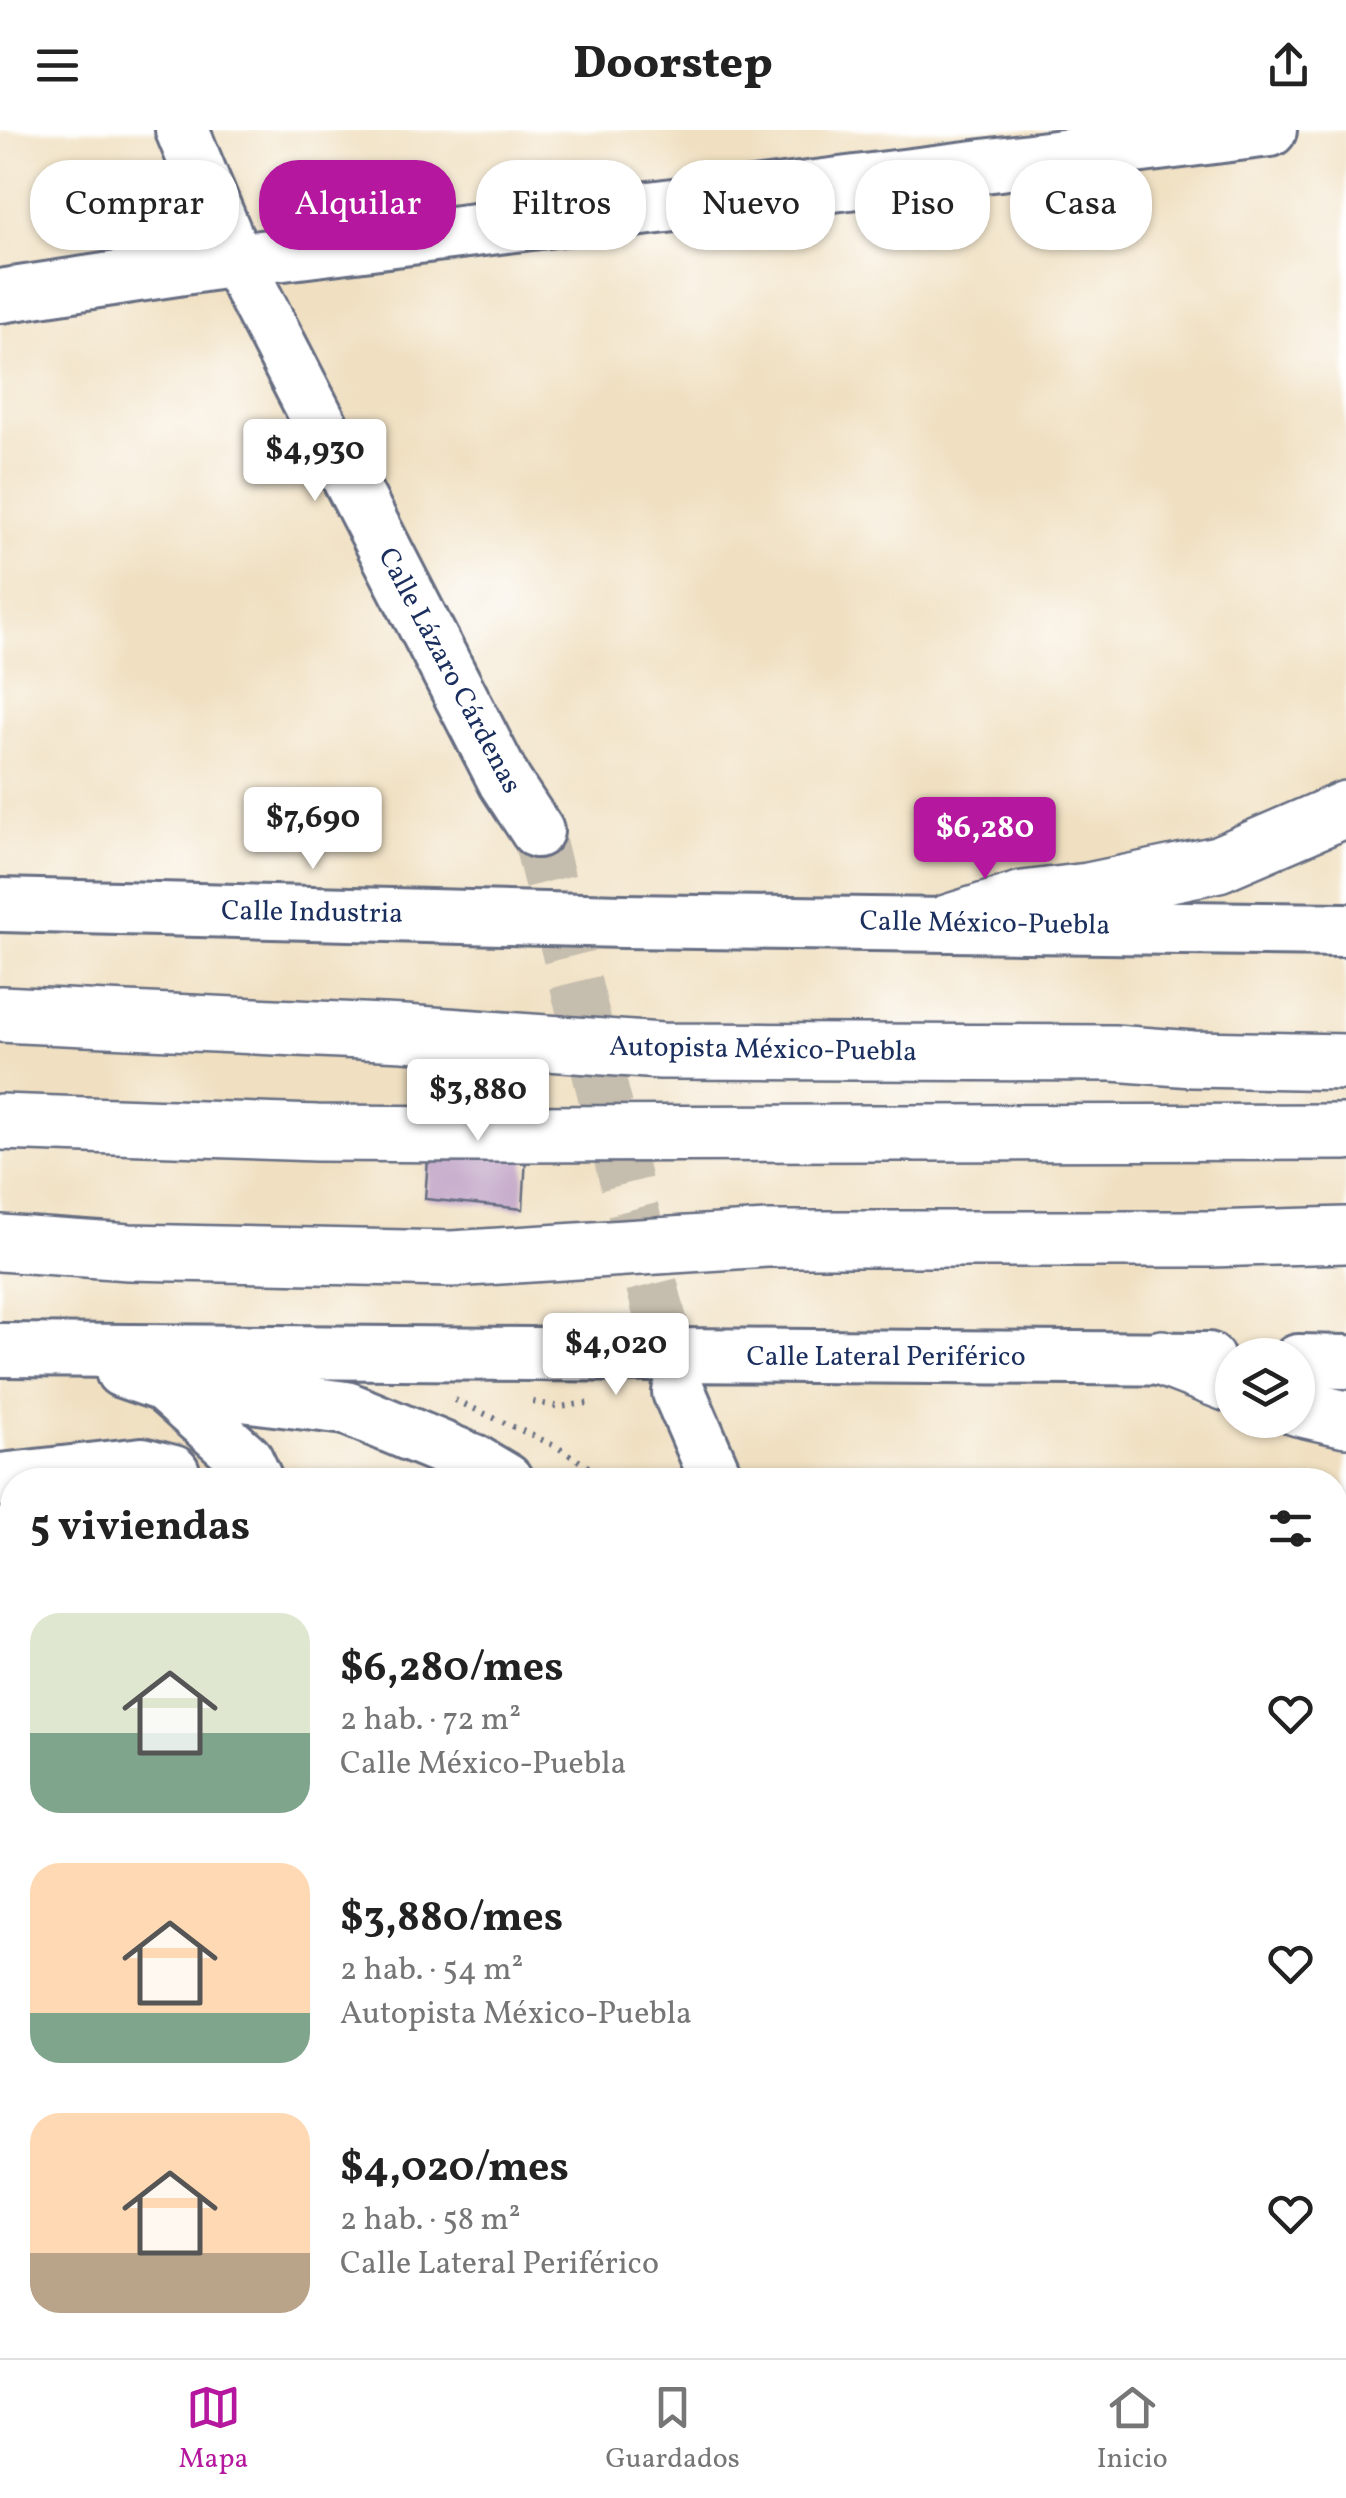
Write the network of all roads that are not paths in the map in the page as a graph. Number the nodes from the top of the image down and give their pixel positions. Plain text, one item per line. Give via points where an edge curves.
1 (182, 130) edge
2 (1257, 131) edge
3 (236, 260) junction
4 (0, 296) edge
5 (1346, 809) edge
6 (536, 831) tunnel mouth
7 (0, 905) edge
8 (624, 920) joint
9 (946, 923) junction
10 (1346, 930) edge
11 (0, 1014) edge
12 (1346, 1062) edge
13 (0, 1122) edge
14 (1346, 1132) edge
15 (1346, 1235) edge
16 (0, 1243) edge
17 (0, 1350) edge
18 (64, 1351) junction
19 (1162, 1358) junction
20 (1215, 1359) edge
21 (1315, 1361) edge
22 (1346, 1362) edge
23 (1215, 1378) edge
24 (164, 1385) junction
25 (680, 1392) tunnel mouth
26 (1315, 1412) edge
27 (1346, 1419) edge
28 (106, 1468) edge
29 (158, 1468) edge
30 (250, 1468) edge
31 (486, 1468) edge
32 (713, 1468) edge

1 - 3 street, Calle Lázaro Cárdenas
2 - 3 street
3 - 4 street
3 - 6 street, Calle Lázaro Cárdenas
5 - 9 highway via 1218,864 1023,899
7 - 8 street, Calle Industria
8 - 9 street, Calle México-Puebla
9 - 10 street, Calle México-Puebla
11 - 12 highway, Autopista México-Puebla via 661,1052 1114,1053
13 - 14 highway via 317,1133
15 - 16 highway via 767,1239 452,1259
17 - 18 street, Calle Lateral Periférico
18 - 19 street, Calle Lateral Periférico
18 - 24 street
19 - 20 street, Calle Lateral Periférico
19 - 23 highway
21 - 22 street
24 - 30 street
24 - 31 street via 346,1408
25 - 32 street
26 - 27 highway
28 - 29 street

